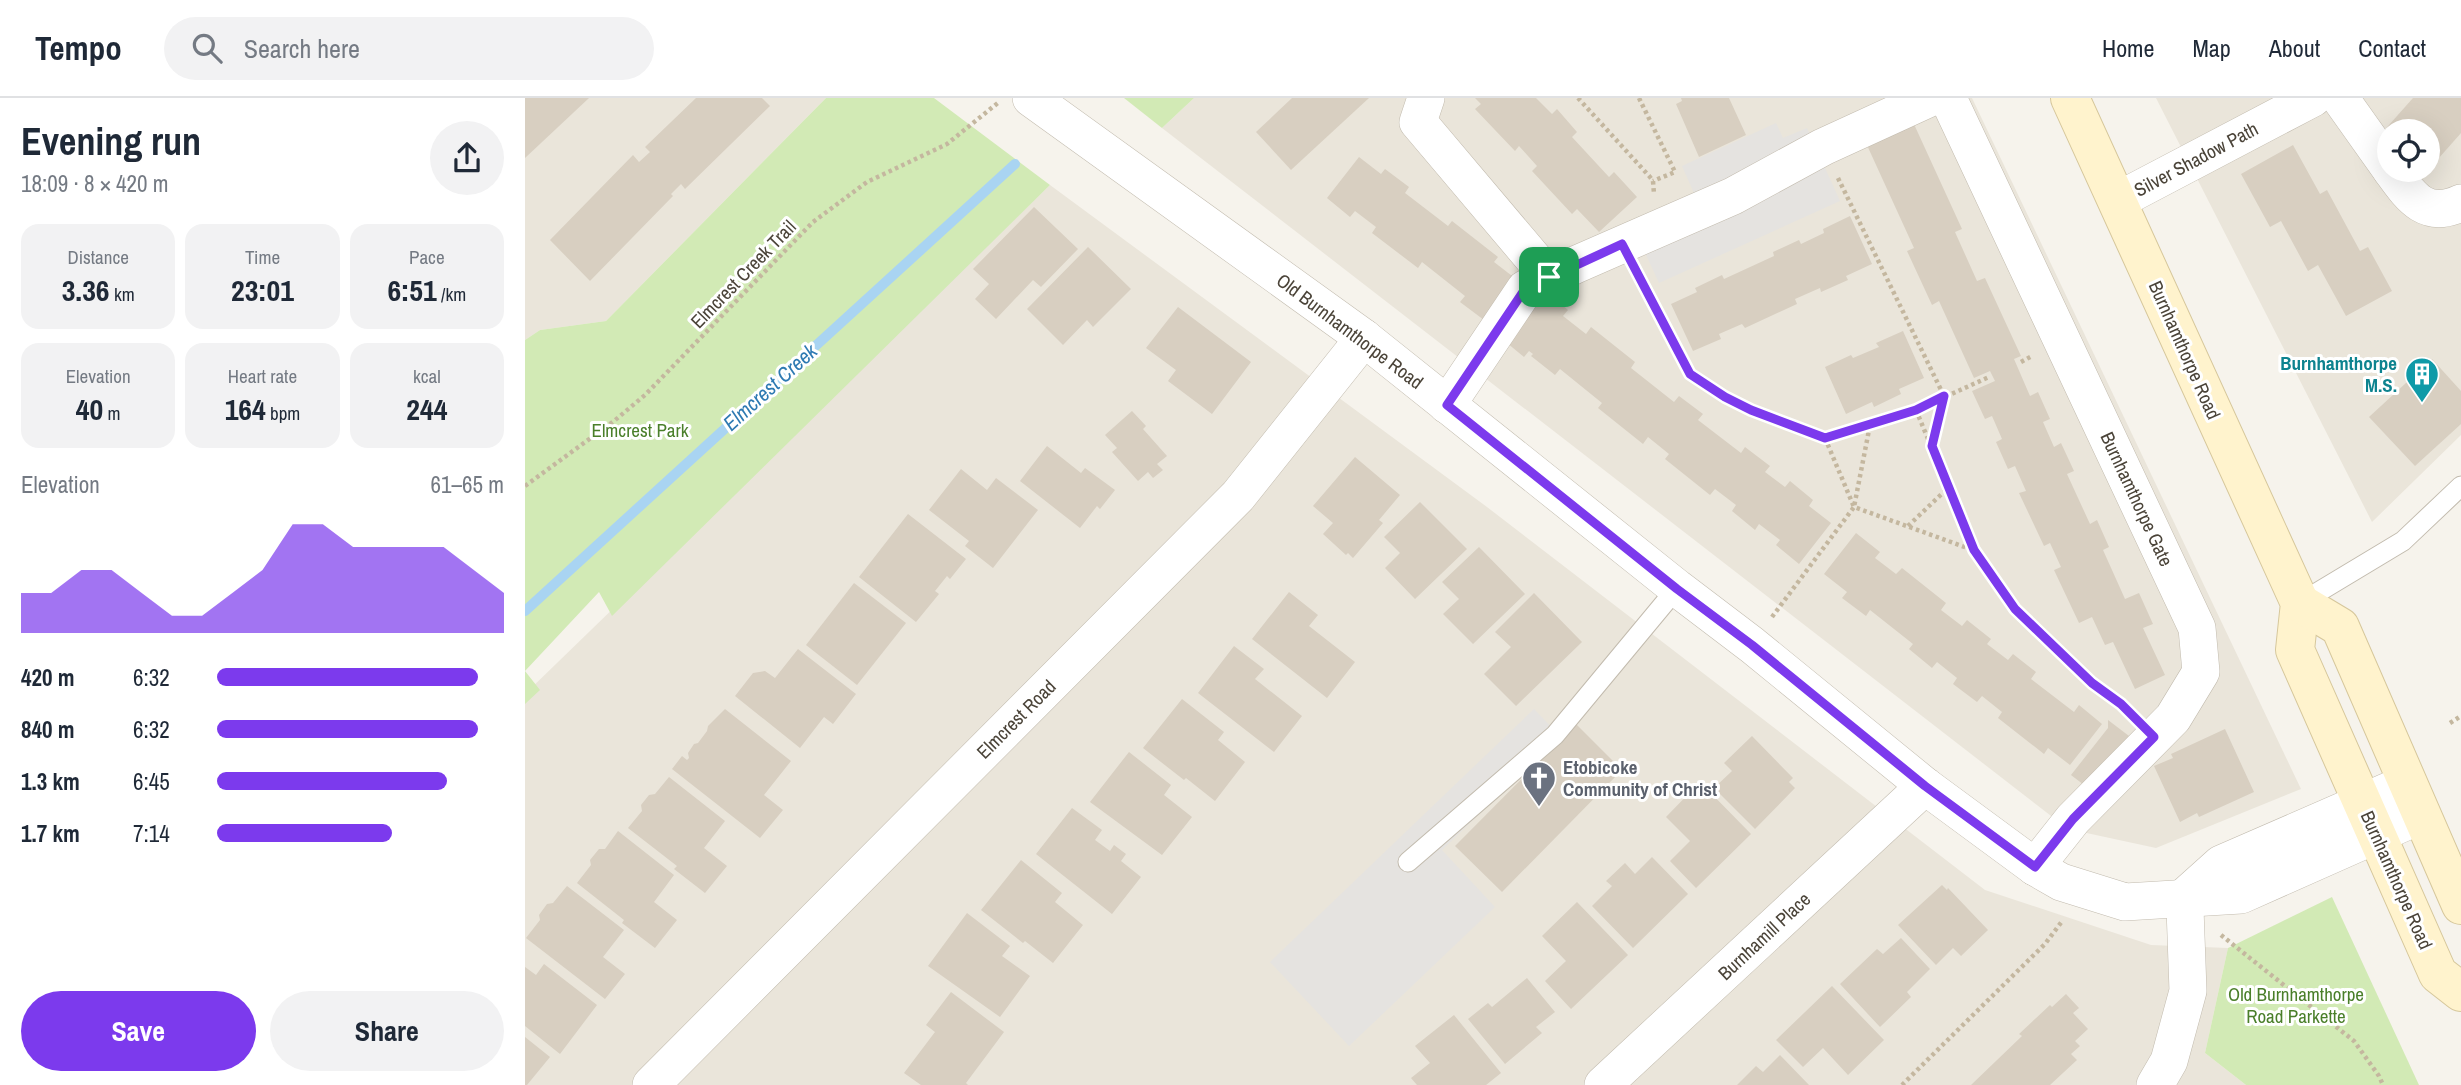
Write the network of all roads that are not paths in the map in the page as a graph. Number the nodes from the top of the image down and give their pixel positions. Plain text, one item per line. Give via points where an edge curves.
1 (1426, 98) edge
2 (1930, 98) edge
3 (1948, 98) edge
4 (2070, 98) edge
5 (2313, 98) edge
6 (2340, 98) edge
7 (1014, 101) edge
8 (2377, 150) edge
9 (2400, 182) edge
10 (2117, 201) junction
11 (2461, 203) edge
12 (1549, 277) junction
13 (1364, 338) junction
14 (1447, 405) junction
15 (2461, 486) edge
16 (1677, 589) junction
17 (2300, 603) junction
18 (1925, 786) junction
19 (2414, 799) junction
20 (2369, 818) junction
21 (1408, 862) dead end
22 (2035, 867) junction
23 (2184, 903) junction
24 (2461, 905) edge
25 (2461, 992) edge
26 (651, 1085) edge
27 (1603, 1085) edge
28 (2155, 1085) edge

1 - 12 street via 1418,122
2 - 12 street via 1733,196
3 - 22 street, Burnhamthorpe Gate via 2197,628 2201,672 2173,718 2073,819
4 - 10 main road, Burnhamthorpe Road
5 - 10 street, Silver Shadow Path
6 - 8 street
7 - 13 street, Old Burnhamthorpe Road
9 - 11 street via 2422,205 2445,208
10 - 17 main road, Burnhamthorpe Road
12 - 14 street via 1525,289
13 - 14 street, Old Burnhamthorpe Road
13 - 26 street, Elmcrest Road via 1238,496
14 - 16 street, Old Burnhamthorpe Road
15 - 17 lane via 2403,541
16 - 18 street, Old Burnhamthorpe Road
16 - 21 lane via 1555,735
17 - 19 main road via 2340,627
17 - 20 main road, Burnhamthorpe Road via 2295,650
18 - 22 street, Old Burnhamthorpe Road
18 - 27 street, Burnhamill Place
19 - 20 street
19 - 24 main road
20 - 23 street via 2221,864
20 - 25 main road, Burnhamthorpe Road via 2438,974
22 - 23 street, Old Burnhamthorpe Road via 2084,891 2125,902
23 - 28 street via 2188,991 2169,1061

